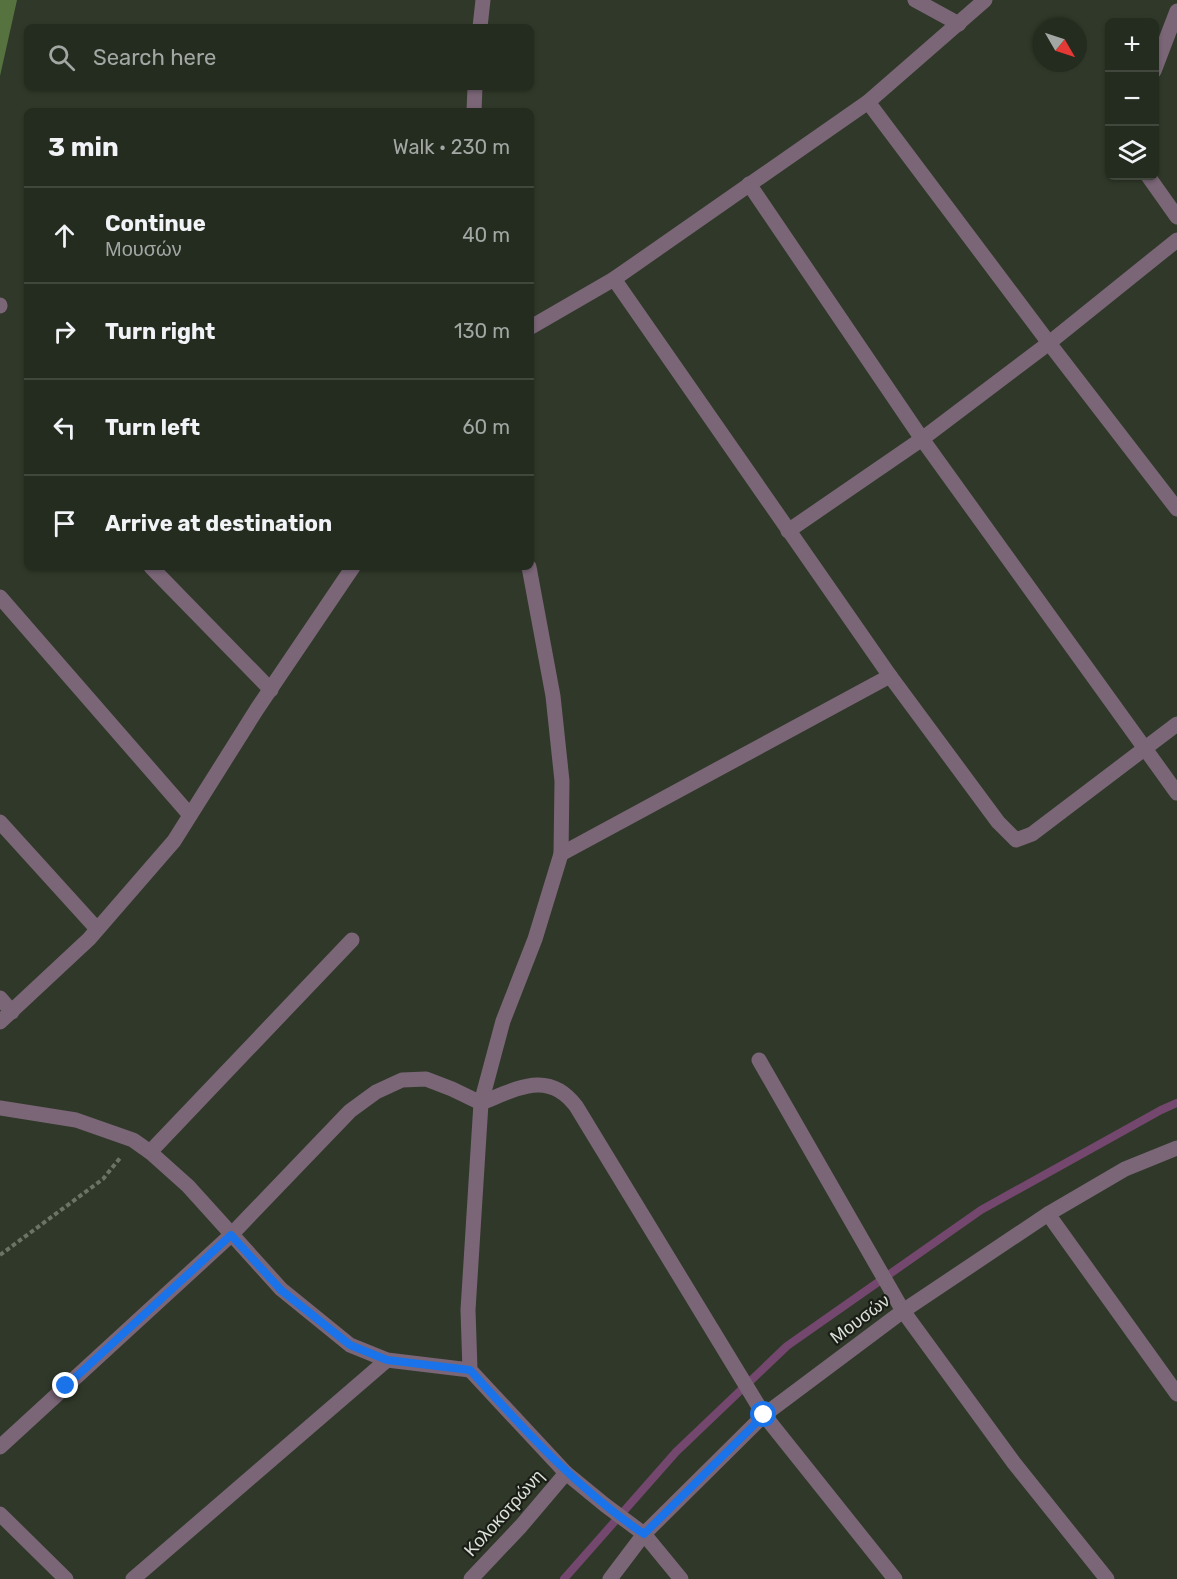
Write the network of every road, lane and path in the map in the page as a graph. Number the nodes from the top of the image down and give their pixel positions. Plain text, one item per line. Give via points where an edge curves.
1 (483, 0) edge
2 (915, 0) edge
3 (985, 0) edge
4 (1177, 11) edge
5 (480, 24) edge
6 (959, 24) junction
7 (1159, 60) edge
8 (475, 90) edge
9 (868, 102) junction
10 (474, 108) edge
11 (1151, 180) edge
12 (749, 184) junction
13 (1177, 217) edge
14 (1177, 240) edge
15 (614, 279) junction
16 (534, 325) edge
17 (1049, 343) junction
18 (922, 439) junction
19 (1177, 509) edge
20 (788, 531) junction
21 (155, 570) edge
22 (351, 570) edge
23 (530, 570) edge
24 (0, 597) edge
25 (890, 676) junction
26 (271, 690) junction
27 (1177, 724) edge
28 (1145, 749) junction
29 (1177, 793) edge
30 (189, 814) junction
31 (0, 822) edge
32 (561, 854) junction
33 (97, 929) junction
34 (352, 940) dead end
35 (0, 998) edge
36 (12, 1011) junction
37 (0, 1022) edge
38 (759, 1060) dead end
39 (481, 1103) junction
40 (0, 1108) edge
41 (133, 1140) junction
42 (1177, 1148) edge
43 (150, 1152) junction
44 (1048, 1214) junction
45 (231, 1235) junction
46 (0, 1256) edge
47 (903, 1311) junction
48 (387, 1360) junction
49 (470, 1370) junction
50 (1177, 1394) edge
51 (764, 1415) junction
52 (0, 1447) edge
53 (566, 1473) junction
54 (0, 1514) edge
55 (638, 1530) junction
56 (66, 1579) edge
57 (133, 1579) edge
58 (471, 1579) edge
59 (610, 1579) edge
60 (681, 1579) edge
61 (895, 1579) edge
62 (1107, 1579) edge

1 - 5 street
2 - 6 street
3 - 6 street
4 - 7 street
6 - 9 street
8 - 10 street
9 - 12 street
9 - 17 street
11 - 13 street
12 - 15 street
12 - 18 street
14 - 17 street
15 - 16 street
15 - 20 street
17 - 18 street
17 - 19 street
18 - 20 street
18 - 28 street
20 - 25 street
21 - 26 street
22 - 26 street
23 - 32 street via 553,696 562,781
24 - 30 street
25 - 28 street via 998,822 1016,840 1032,834
25 - 32 street
26 - 30 street
27 - 28 street
28 - 29 street
30 - 33 street via 174,841
31 - 33 street
32 - 39 street via 535,939 503,1021
33 - 36 street
34 - 43 street
35 - 36 street
36 - 37 street
38 - 47 street
39 - 45 street via 426,1079 402,1080 376,1092 350,1111
39 - 49 street via 468,1310
39 - 51 street via 528,1086 557,1087 568,1096
40 - 41 street via 76,1120
41 - 43 street
41 - 46 path via 103,1179
42 - 44 street, Μουσών via 1125,1169
43 - 45 street via 188,1186
44 - 47 street, Μουσών
44 - 50 street
45 - 48 street via 281,1290 350,1345
45 - 52 street
47 - 51 street, Μουσών
47 - 62 street via 1014,1463
48 - 49 street
48 - 57 street
49 - 53 street
51 - 55 street, Μουσών
51 - 61 street
53 - 55 street
53 - 58 street, Κολοκοτρώνη
54 - 56 street
55 - 59 street, Μουσών
55 - 60 street

